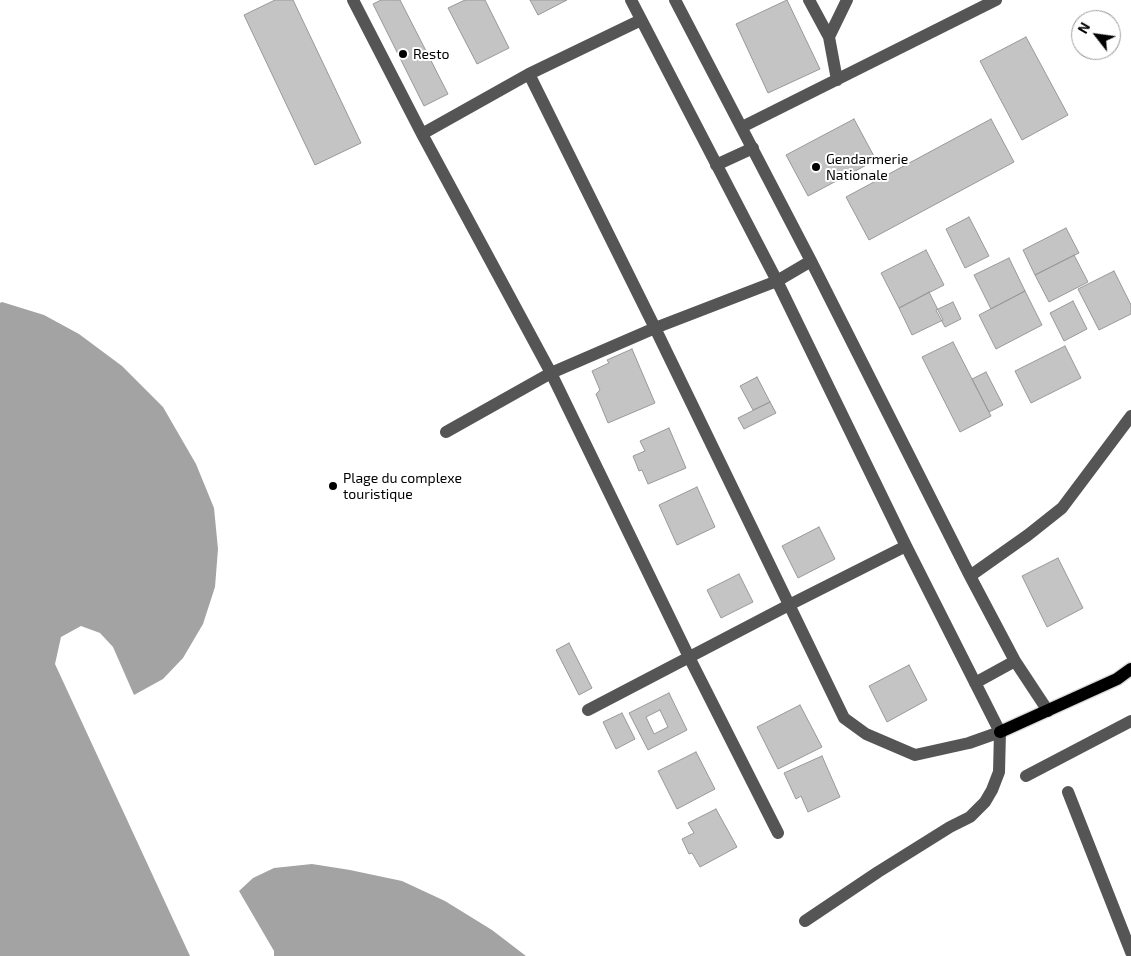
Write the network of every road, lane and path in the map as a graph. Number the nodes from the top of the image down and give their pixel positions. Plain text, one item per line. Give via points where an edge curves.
1 (354, 0) edge
2 (631, 0) edge
3 (676, 0) edge
4 (809, 0) edge
5 (847, 0) edge
6 (996, 0) edge
7 (641, 20) junction
8 (829, 36) junction
9 (529, 74) junction
10 (837, 80) junction
11 (742, 127) junction
12 (422, 134) junction
13 (753, 148) junction
14 (716, 165) junction
15 (811, 260) junction
16 (777, 281) junction
17 (656, 328) junction
18 (551, 373) junction
19 (1131, 416) edge
20 (446, 432) dead end
21 (906, 546) junction
22 (970, 576) junction
23 (789, 605) junction
24 (688, 657) junction
25 (1015, 661) junction
26 (1131, 669) edge
27 (975, 683) junction
28 (588, 710) dead end
29 (1048, 711) junction
30 (1131, 721) edge
31 (1000, 732) junction
32 (1026, 776) dead end
33 (1068, 792) dead end
34 (778, 833) dead end
35 (805, 921) dead end
36 (1131, 952) edge

1 - 12 street
2 - 7 street
3 - 11 street
4 - 8 street
5 - 8 street
6 - 10 street
7 - 9 street
7 - 14 street
8 - 10 street
9 - 12 street
9 - 17 street
10 - 11 street
11 - 13 street
12 - 18 street
13 - 14 street
13 - 15 street
14 - 16 street
15 - 16 street
15 - 22 street
16 - 17 street
16 - 21 street
17 - 18 street
17 - 23 street
18 - 20 street
18 - 24 street
19 - 22 street via 1062,508
21 - 23 street
21 - 27 street
22 - 25 street
23 - 24 street
23 - 31 street via 844,718 866,734 915,755 969,743
24 - 28 street
24 - 34 street
25 - 27 street
25 - 29 street
26 - 29 main road via 1117,679
27 - 31 street
29 - 31 main road
30 - 32 street
31 - 35 street via 999,772 986,802 970,818 950,827
33 - 36 street

